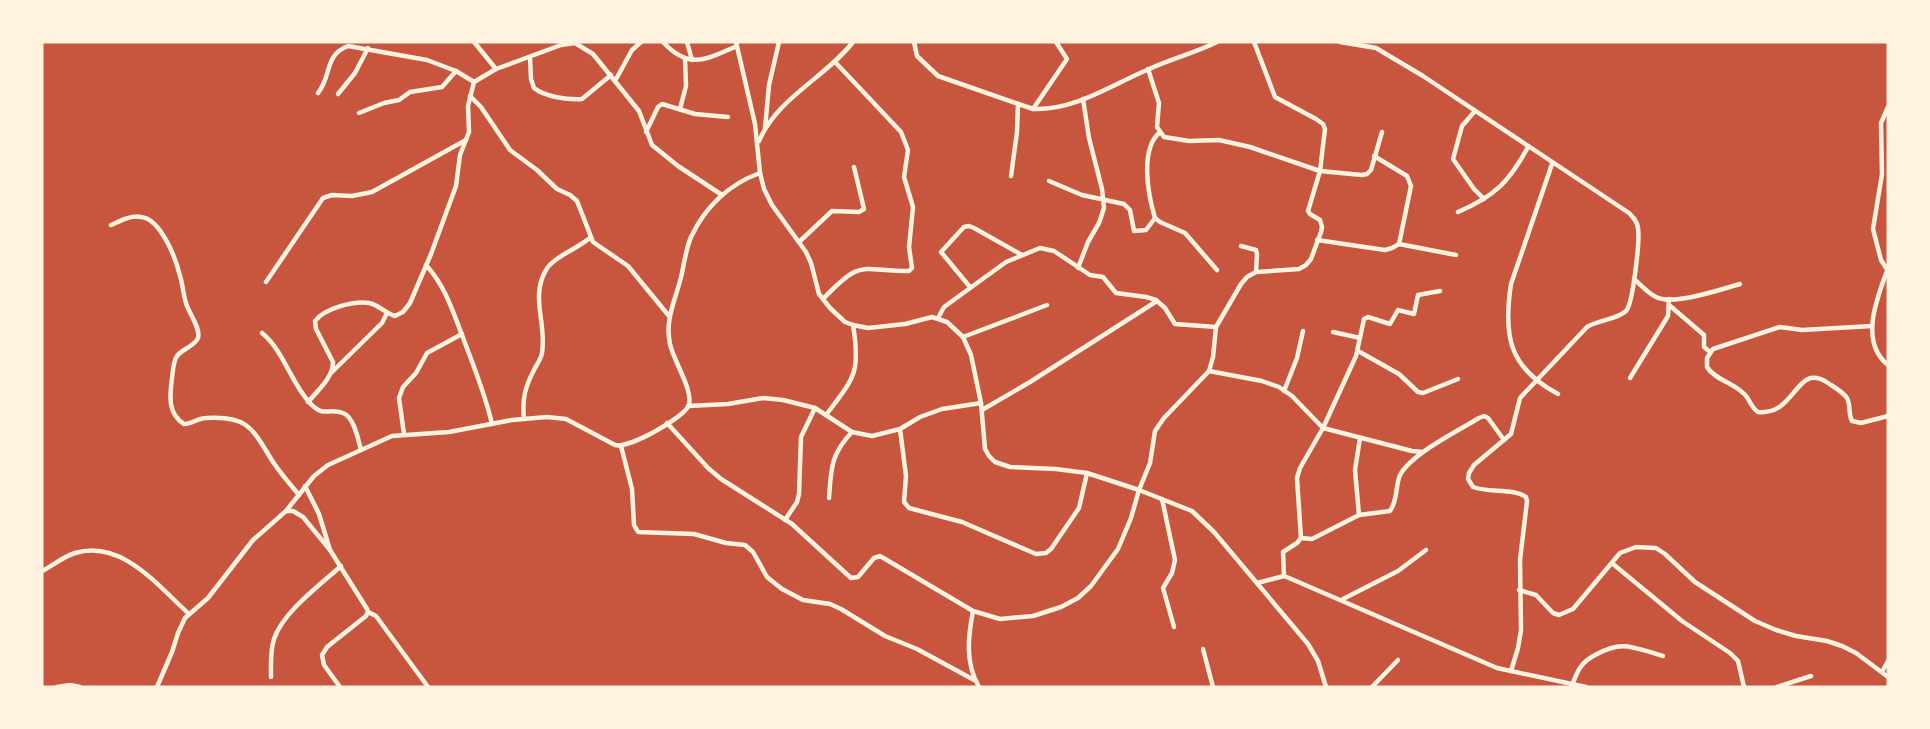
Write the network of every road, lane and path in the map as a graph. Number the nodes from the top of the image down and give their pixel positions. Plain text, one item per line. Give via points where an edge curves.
1 (474, 42) edge
2 (575, 42) edge
3 (641, 42) edge
4 (663, 42) edge
5 (687, 42) edge
6 (779, 42) edge
7 (854, 42) edge
8 (914, 42) edge
9 (1056, 42) edge
10 (1217, 42) edge
11 (1254, 42) edge
12 (1340, 42) edge
13 (736, 44) edge
14 (368, 48) junction
15 (530, 57) junction
16 (686, 59) junction
17 (692, 60) junction
18 (836, 63) junction
19 (496, 69) junction
20 (1148, 69) junction
21 (456, 71) junction
22 (611, 75) junction
23 (615, 81) junction
24 (474, 82) junction
25 (318, 93) dead end
26 (338, 94) dead end
27 (470, 96) junction
28 (1083, 99) junction
29 (1018, 104) junction
30 (1888, 107) edge
31 (680, 109) junction
32 (1033, 109) junction
33 (1475, 111) junction
34 (359, 113) dead end
35 (728, 117) dead end
36 (765, 129) junction
37 (646, 132) junction
38 (1382, 132) dead end
39 (1159, 133) junction
40 (466, 140) junction
41 (758, 143) junction
42 (1528, 147) junction
43 (1374, 156) junction
44 (1552, 164) junction
45 (854, 167) dead end
46 (1320, 171) junction
47 (760, 173) junction
48 (1011, 176) dead end
49 (1049, 181) dead end
50 (722, 195) junction
51 (1104, 199) junction
52 (1484, 199) junction
53 (1458, 212) dead end
54 (1155, 218) junction
55 (111, 225) dead end
56 (591, 237) junction
57 (1317, 240) junction
58 (799, 242) junction
59 (1399, 244) junction
60 (1241, 246) dead end
61 (1022, 255) junction
62 (1456, 255) dead end
63 (426, 265) junction
64 (1078, 268) junction
65 (1217, 270) dead end
66 (1888, 271) edge
67 (1256, 272) junction
68 (1634, 279) junction
69 (267, 282) dead end
70 (1740, 284) dead end
71 (970, 287) junction
72 (1440, 291) dead end
73 (823, 299) junction
74 (1157, 301) junction
75 (1669, 302) junction
76 (1047, 305) dead end
77 (387, 313) junction
78 (669, 316) junction
79 (938, 318) junction
80 (853, 326) junction
81 (1872, 326) junction
82 (1216, 327) junction
83 (1303, 331) dead end
84 (1333, 332) dead end
85 (262, 333) dead end
86 (462, 334) junction
87 (963, 336) junction
88 (1360, 338) junction
89 (1358, 351) junction
90 (1710, 352) junction
91 (1888, 364) edge
92 (1209, 371) junction
93 (332, 372) junction
94 (1630, 378) dead end
95 (1458, 379) dead end
96 (1537, 381) junction
97 (1284, 391) junction
98 (1558, 394) dead end
99 (308, 402) junction
100 (981, 403) junction
101 (688, 406) junction
102 (815, 408) junction
103 (982, 410) junction
104 (826, 415) junction
105 (1888, 416) edge
106 (524, 419) junction
107 (667, 423) junction
108 (492, 424) junction
109 (1323, 428) junction
110 (900, 429) junction
111 (852, 432) junction
112 (404, 434) junction
113 (1360, 438) junction
114 (1504, 440) junction
115 (621, 447) junction
116 (361, 450) junction
117 (1423, 452) junction
118 (1087, 474) junction
119 (305, 486) junction
120 (1139, 490) junction
121 (299, 495) junction
122 (829, 498) dead end
123 (1162, 499) junction
124 (286, 511) junction
125 (1359, 515) junction
126 (785, 520) junction
127 (1301, 538) junction
128 (330, 549) junction
129 (1426, 550) dead end
130 (1613, 564) junction
131 (341, 566) junction
132 (42, 571) edge
133 (1284, 576) junction
134 (1257, 583) junction
135 (1519, 590) junction
136 (1343, 599) junction
137 (973, 611) junction
138 (368, 612) junction
139 (189, 614) junction
140 (1174, 627) dead end
141 (1203, 649) dead end
142 (1663, 656) dead end
143 (1398, 660) dead end
144 (1888, 661) edge
145 (1511, 671) junction
146 (1882, 672) junction
147 (1811, 675) dead end
148 (271, 677) dead end
149 (1888, 677) edge
150 (976, 681) junction
151 (1573, 683) junction
152 (57, 687) edge
153 (80, 687) edge
154 (157, 687) edge
155 (340, 687) edge
156 (428, 687) edge
157 (980, 687) edge
158 (1213, 687) edge
159 (1326, 687) edge
160 (1372, 687) edge
161 (1586, 687) edge
162 (1744, 687) edge
163 (1777, 687) edge

1 - 19 street
2 - 15 street
2 - 22 street via 593,54
3 - 23 street via 632,50
4 - 16 street
5 - 17 street
6 - 36 street via 769,85
7 - 18 street
8 - 29 street via 917,56 938,76
9 - 32 street via 1067,59
10 - 20 street
11 - 46 street via 1275,97 1323,124
12 - 33 street via 1376,48
13 - 17 street
13 - 41 street
14 - 21 street via 427,60
14 - 25 street via 348,46 340,50 330,62 326,82
14 - 26 street via 356,73
15 - 19 street
15 - 22 street via 534,88 562,98 582,99
16 - 17 street
16 - 31 street via 687,82
18 - 36 street via 787,102
18 - 73 street via 906,142 904,177 913,207 909,247 913,262 909,271 865,268 852,272
19 - 24 street
20 - 28 street
20 - 39 street via 1158,103
21 - 24 street
21 - 34 street via 442,87 410,92 399,100
22 - 23 street
23 - 37 street via 639,111
24 - 27 street
27 - 40 street
27 - 56 street via 510,150 577,201
28 - 32 street via 1056,108
28 - 51 street
29 - 32 street
29 - 48 street
30 - 66 street via 1881,123 1882,174 1873,229
31 - 35 street
31 - 37 street via 660,105
33 - 42 street
33 - 52 street via 1462,126 1453,159
36 - 41 street
37 - 50 street via 656,149
38 - 43 street
39 - 46 street via 1189,141 1219,140 1250,147
39 - 54 street via 1151,142 1148,169
40 - 63 street via 453,196
40 - 69 street via 372,192 323,198
41 - 47 street
42 - 44 street
42 - 52 street via 1512,174
43 - 46 street via 1367,174
43 - 59 street via 1410,180
44 - 68 street via 1635,219 1639,230
44 - 96 street via 1508,300 1513,352
45 - 58 street via 864,209 832,211
46 - 57 street via 1308,207 1310,214 1320,220
47 - 50 street via 739,181
47 - 58 street via 768,198
49 - 51 street
50 - 78 street via 692,237
51 - 54 street via 1128,207 1134,231 1146,230
51 - 64 street via 1103,215
52 - 53 street
54 - 65 street via 1185,233
55 - 121 street via 144,217 160,230 178,267 186,306 198,337 175,360 170,398 176,417 184,424 205,417 247,424
56 - 78 street via 628,266
56 - 106 street via 550,264 541,281 538,296 542,348 525,389
57 - 59 street via 1385,250
57 - 67 street via 1306,265
58 - 73 street
59 - 62 street
60 - 67 street via 1256,250
61 - 64 street via 1049,249
61 - 71 street
61 - 71 street via 974,228 964,227 941,252
63 - 77 street via 403,312 395,316
63 - 86 street via 443,286
64 - 74 street via 1106,279 1116,293
66 - 81 street via 1874,305
67 - 82 street via 1241,284
68 - 75 street via 1655,297
68 - 96 street via 1626,311 1587,327
70 - 75 street
71 - 79 street via 944,306
72 - 88 street via 1418,295 1414,314 1398,310 1390,324 1366,318
73 - 80 street
74 - 82 street via 1175,324
74 - 103 street
75 - 90 street via 1704,335 1704,346
75 - 94 street via 1668,316
76 - 87 street
77 - 93 street via 382,323
77 - 93 street via 363,303 334,309 317,318 315,325 333,362
78 - 101 street via 670,343
79 - 80 street via 883,327
79 - 87 street
80 - 104 street via 857,348 855,371
81 - 90 street via 1802,330 1780,327
81 - 91 street via 1878,355
82 - 92 street
83 - 97 street
84 - 88 street
85 - 99 street via 273,342
86 - 108 street
86 - 112 street via 427,353 403,387 399,398
87 - 100 street
88 - 89 street
89 - 95 street via 1423,393
89 - 109 street
90 - 105 street via 1709,370 1744,393 1758,412 1779,408 1802,382 1817,377 1848,400 1852,421 1861,423
92 - 97 street via 1262,381
92 - 120 street via 1155,431 1150,463
93 - 99 street
96 - 98 street
96 - 114 street via 1520,398 1514,427
97 - 109 street
99 - 116 street via 322,412 346,415
100 - 103 street
100 - 110 street via 930,413
101 - 102 street via 764,398
101 - 107 street
102 - 104 street
102 - 126 street via 801,437 797,502
103 - 118 street via 985,449 995,462
104 - 111 street
106 - 108 street
106 - 115 street via 560,417
107 - 115 street via 639,441
107 - 126 street via 721,479
108 - 112 street
109 - 113 street
109 - 127 street via 1297,478
110 - 111 street via 872,436
110 - 118 street via 906,505 962,522 1036,554 1051,549 1073,518 1082,501
111 - 122 street via 835,453
112 - 116 street
113 - 117 street
113 - 125 street via 1355,470
114 - 117 street via 1484,416
114 - 135 street via 1474,465 1468,479 1479,489 1526,497
115 - 150 street via 638,532 694,534 745,545 767,577 782,589 803,600 841,609 885,636
116 - 119 street via 328,465
117 - 125 street via 1401,474 1390,511
118 - 120 street
119 - 121 street
119 - 128 street
120 - 123 street
120 - 137 street via 1118,549 1078,598 1024,618 1000,619
121 - 124 street
123 - 134 street via 1204,520
123 - 140 street via 1175,551 1175,567 1163,588
124 - 128 street via 303,517
124 - 139 street via 253,540 208,598
125 - 127 street via 1312,538
126 - 137 street via 851,578 858,577 880,556
127 - 133 street via 1283,552
128 - 131 street
129 - 136 street via 1398,571
130 - 135 street via 1566,614 1553,613 1536,595
130 - 146 street via 1625,551 1656,548 1695,582 1755,621 1796,636 1842,646
130 - 162 street via 1682,621 1730,652 1738,661
131 - 138 street
131 - 148 street via 282,624 274,637
132 - 139 street via 77,552 107,551 141,571
133 - 134 street
133 - 136 street
134 - 159 street via 1308,644
135 - 145 street via 1521,630
136 - 145 street
137 - 150 street via 969,653
138 - 155 street via 322,655 324,665
138 - 156 street via 376,616
139 - 154 street
141 - 158 street
142 - 151 street via 1614,645 1584,661
143 - 160 street
144 - 146 street
145 - 151 street
146 - 149 street
147 - 163 street
150 - 157 street
151 - 161 street
152 - 153 street

